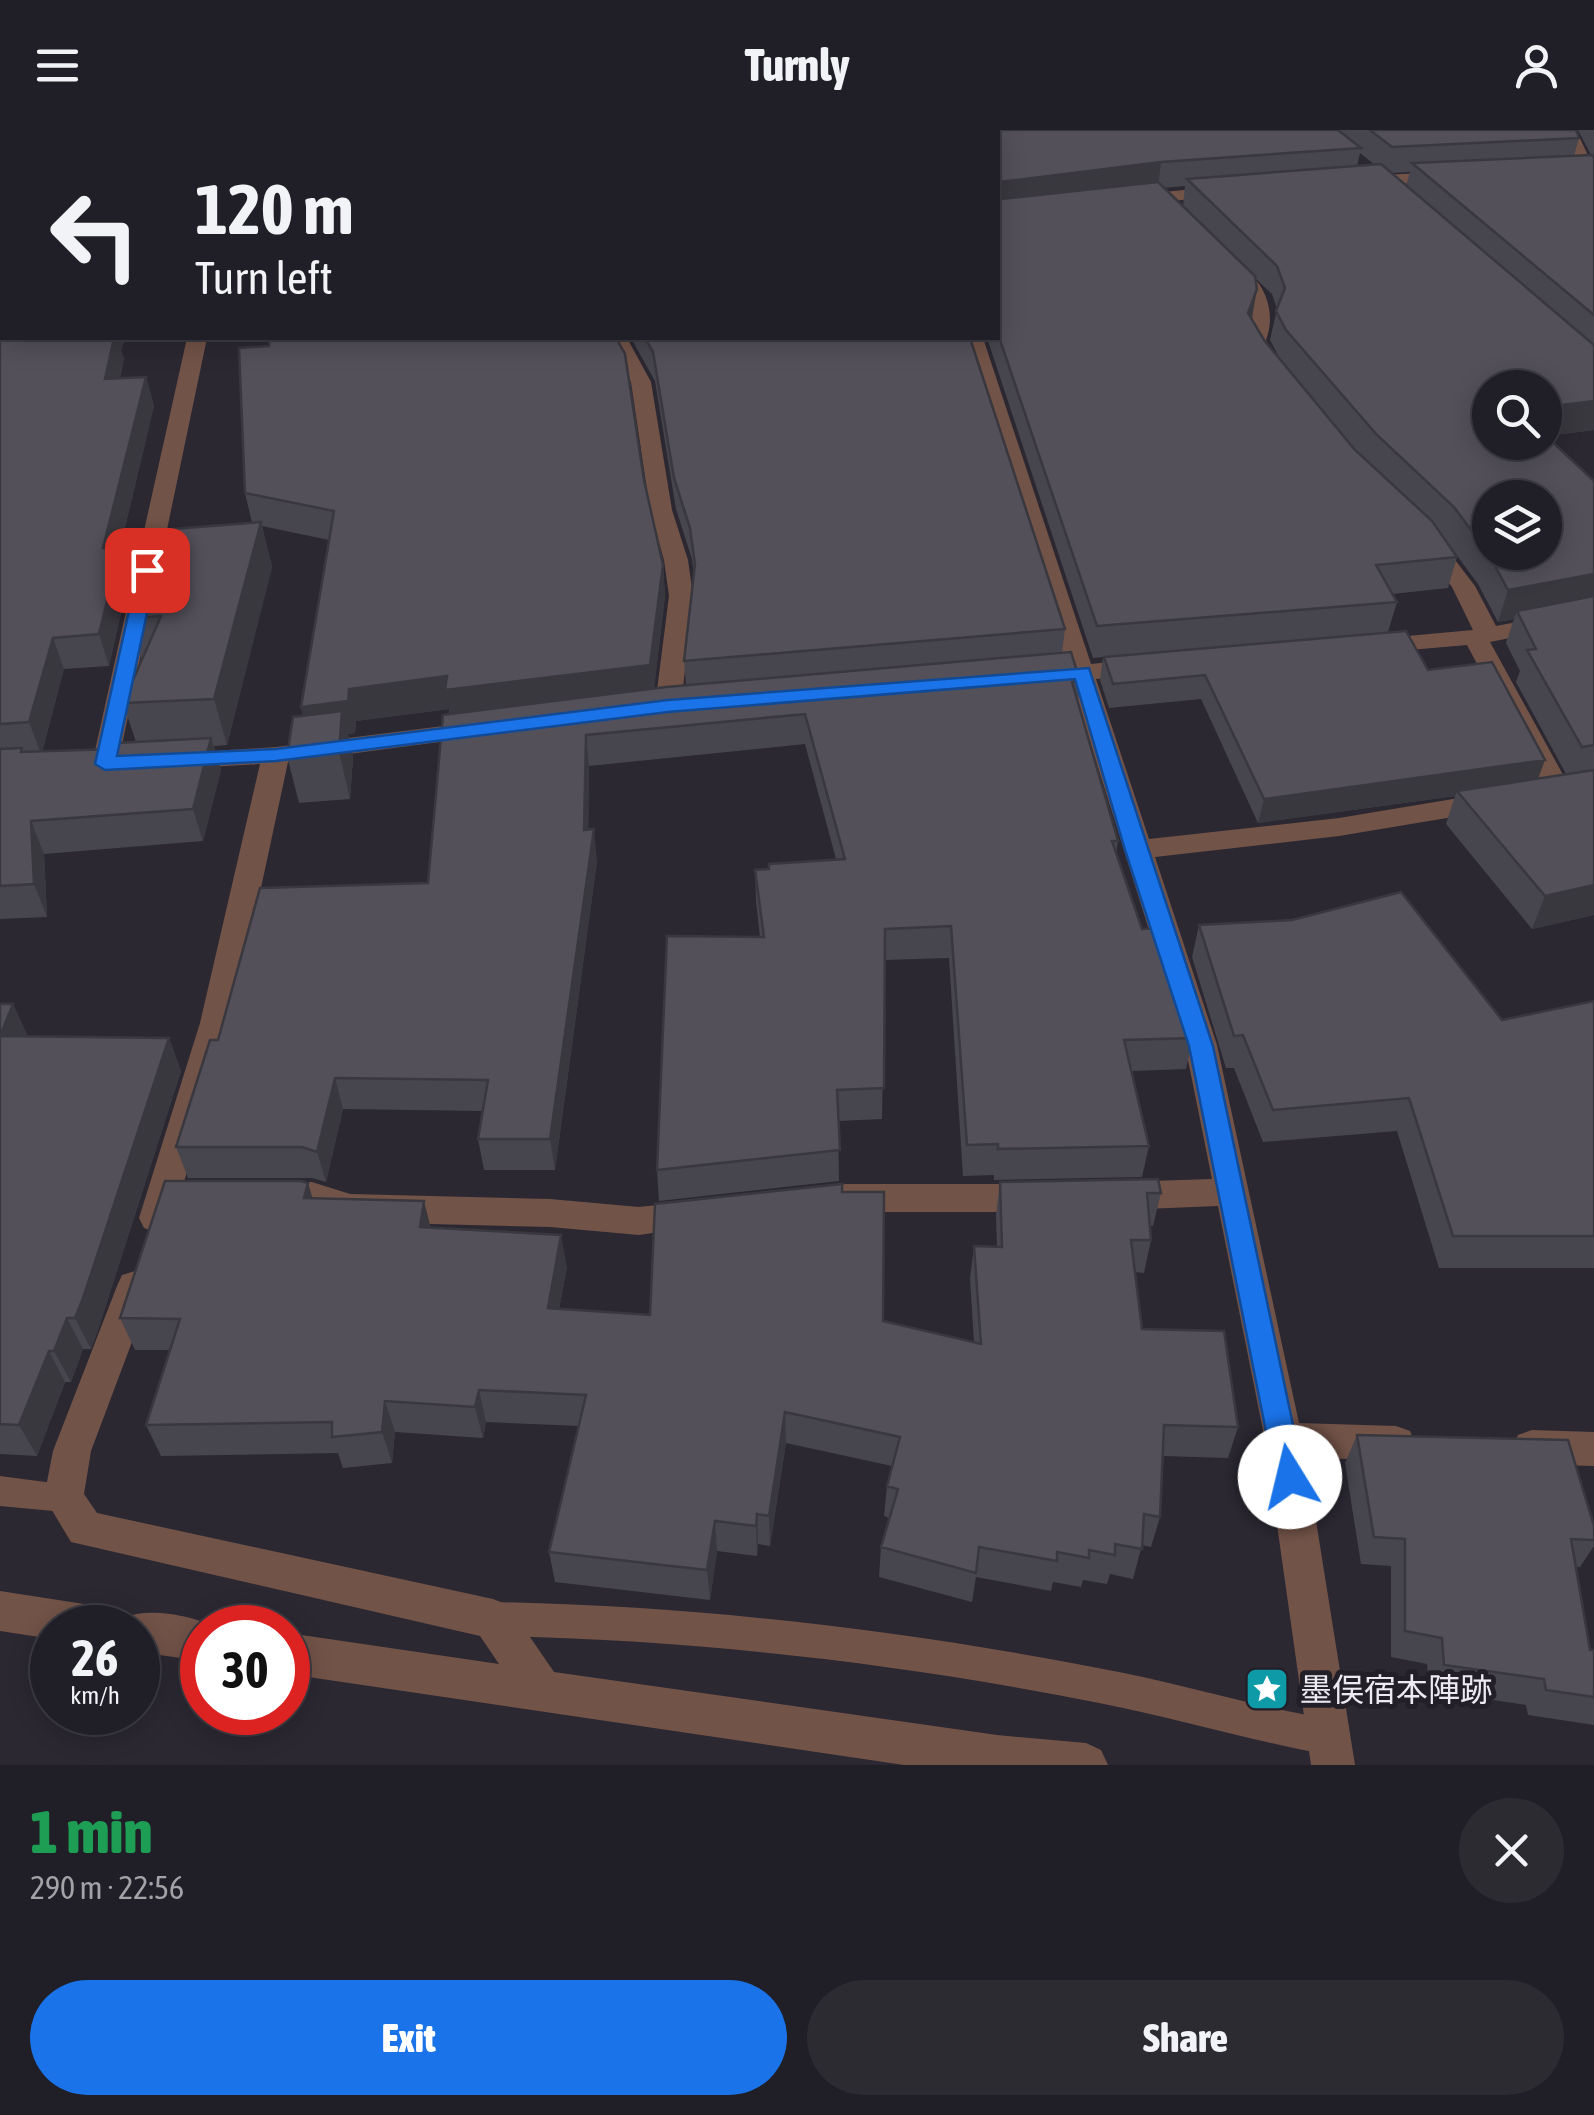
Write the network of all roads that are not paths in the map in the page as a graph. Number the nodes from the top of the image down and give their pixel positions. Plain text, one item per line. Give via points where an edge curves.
1 (1568, 130) edge
2 (1352, 160) edge
3 (1569, 174) edge
4 (1591, 175) edge
5 (1473, 176) edge
6 (1377, 179) junction
7 (1339, 182) edge
8 (1246, 190) edge
9 (1158, 197) junction
10 (1112, 202) edge
11 (1406, 204) edge
12 (1184, 223) edge
13 (1210, 249) edge
14 (197, 340) edge
15 (618, 340) edge
16 (974, 340) edge
17 (1279, 377) edge
18 (1409, 521) edge
19 (1594, 614) edge
20 (1481, 636) junction
21 (1342, 650) edge
22 (1174, 664) edge
23 (1082, 672) junction
24 (1008, 678) edge
25 (668, 706) edge
26 (512, 726) edge
27 (276, 755) junction
28 (124, 762) junction
29 (70, 765) edge
30 (1594, 788) edge
31 (1558, 791) junction
32 (1136, 850) junction
33 (1232, 1192) junction
34 (237, 1196) edge
35 (808, 1202) edge
36 (732, 1211) edge
37 (1284, 1440) junction
38 (1439, 1444) edge
39 (1497, 1446) edge
40 (1594, 1449) edge
41 (0, 1491) edge
42 (64, 1497) junction
43 (0, 1611) edge
44 (30, 1616) edge
45 (493, 1619) junction
46 (310, 1657) edge
47 (542, 1691) junction
48 (1331, 1751) edge
49 (1086, 1765) edge

1 - 4 street
2 - 6 street
3 - 4 street
5 - 6 street
6 - 7 street
6 - 11 street
8 - 9 street
9 - 10 street
9 - 12 street
13 - 17 street via 1262,301 1266,318 1256,340
14 - 28 street
15 - 25 street via 640,382 679,578
16 - 23 street
18 - 20 street via 1463,586
19 - 20 street
20 - 21 street
20 - 31 street
22 - 23 street
23 - 24 street
23 - 32 street
26 - 27 street
27 - 28 street
27 - 42 street via 182,1196 72,1451
28 - 29 street
30 - 31 street
31 - 32 street via 1339,827
32 - 33 street via 1201,1046
33 - 35 street
33 - 37 street
34 - 36 street via 639,1221
37 - 38 street
37 - 48 street
39 - 40 street
41 - 42 lane
42 - 45 street via 85,1529
43 - 44 street
45 - 47 street
45 - 48 lane via 699,1626 845,1643 1103,1686
46 - 47 street
47 - 49 street

